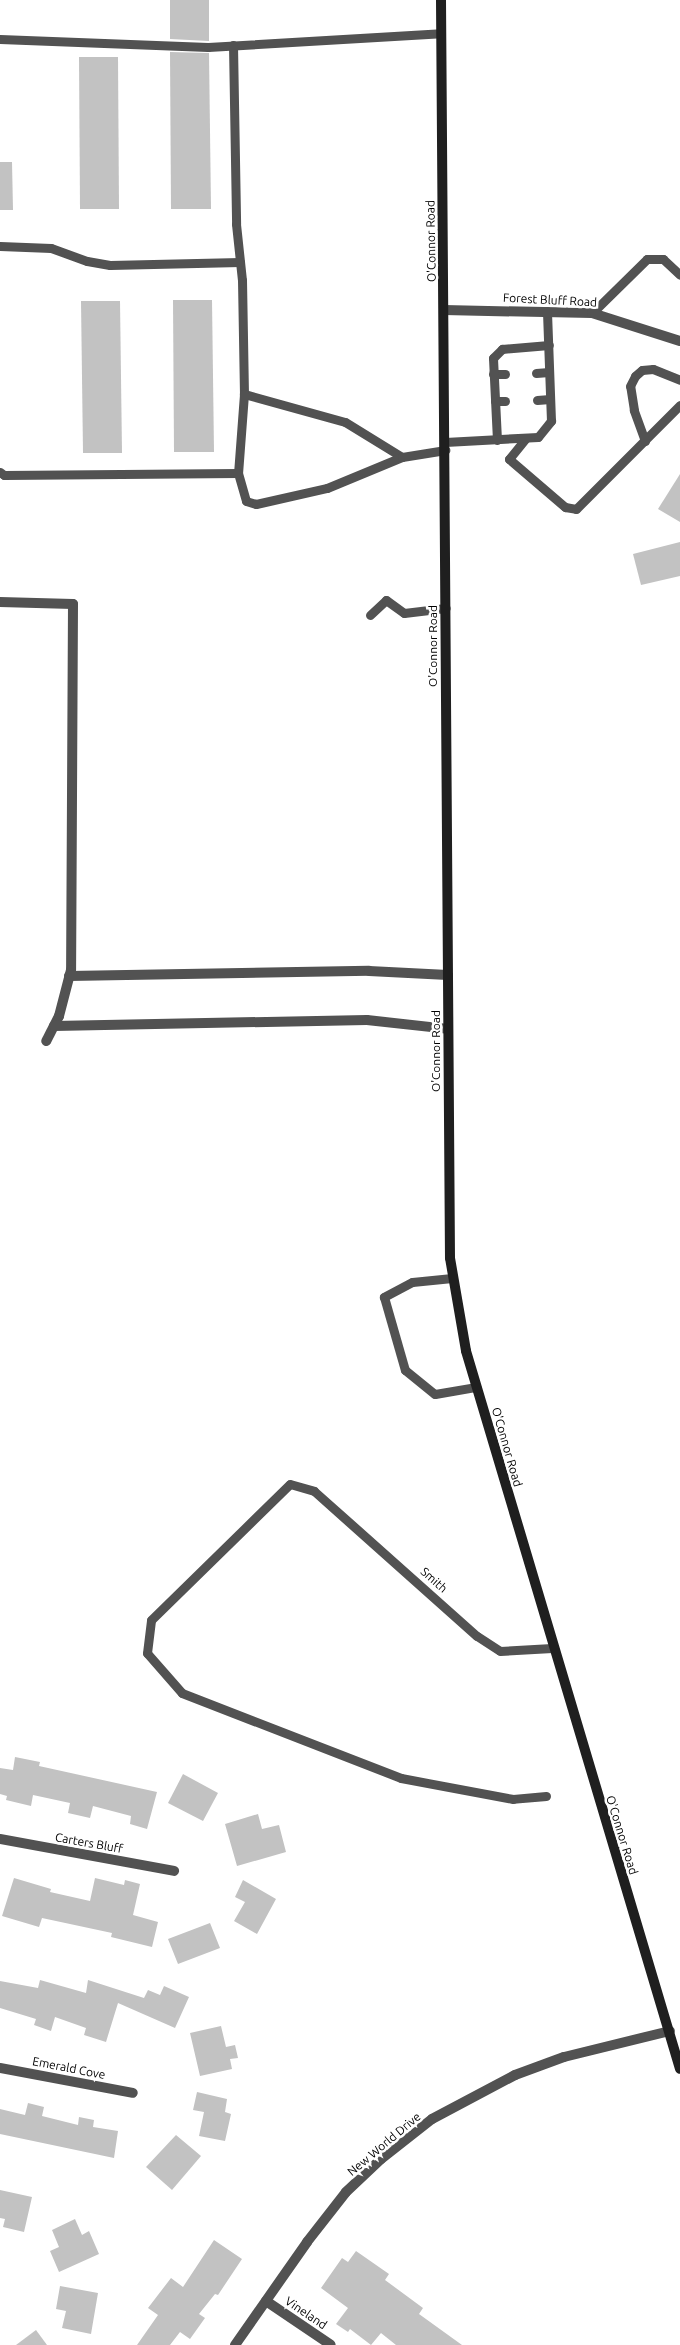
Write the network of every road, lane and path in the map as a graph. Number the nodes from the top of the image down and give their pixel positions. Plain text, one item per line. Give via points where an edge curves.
1 (441, 0) edge
2 (441, 33) junction
3 (0, 38) edge
4 (233, 45) junction
5 (0, 246) edge
6 (240, 262) junction
7 (680, 275) edge
8 (444, 310) junction
9 (547, 311) junction
10 (592, 313) junction
11 (680, 341) edge
12 (548, 345) junction
13 (549, 372) junction
14 (536, 373) dead end
15 (493, 374) junction
16 (505, 374) dead end
17 (680, 380) edge
18 (244, 394) junction
19 (550, 399) junction
20 (537, 400) dead end
21 (495, 401) junction
22 (505, 401) dead end
23 (680, 405) edge
24 (526, 438) junction
25 (497, 440) junction
26 (645, 441) junction
27 (445, 446) junction
28 (402, 457) junction
29 (0, 472) edge
30 (238, 473) junction
31 (0, 602) edge
32 (446, 608) junction
33 (370, 615) dead end
34 (448, 975) junction
35 (69, 976) junction
36 (54, 1026) junction
37 (448, 1029) junction
38 (46, 1042) dead end
39 (452, 1278) junction
40 (476, 1387) junction
41 (552, 1648) junction
42 (546, 1796) dead end
43 (0, 1839) edge
44 (174, 1872) dead end
45 (670, 2031) junction
46 (0, 2068) edge
47 (680, 2068) edge
48 (133, 2093) dead end
49 (266, 2301) junction
50 (236, 2345) edge
51 (331, 2345) edge

1 - 2 main road, O'Connor Road
2 - 4 lane
2 - 8 main road, O'Connor Road
3 - 4 lane via 208,47
4 - 6 lane via 236,224
5 - 6 lane via 51,248 87,261 110,265
6 - 18 lane
7 - 10 lane via 662,259 646,258
8 - 9 street, Forest Bluff Road
8 - 27 main road, O'Connor Road
9 - 10 street, Forest Bluff Road
9 - 12 lane
10 - 11 street, Forest Bluff Road
12 - 13 lane
12 - 15 lane via 502,349 493,358
13 - 14 lane
13 - 19 lane
15 - 16 lane
15 - 21 lane
17 - 26 lane via 653,369 642,370 635,376 630,386
18 - 28 lane via 345,422
18 - 30 lane
19 - 20 lane
19 - 24 lane via 551,421 538,437
21 - 22 lane
21 - 25 lane
23 - 26 lane
24 - 25 lane
24 - 26 lane via 508,459 565,506 576,509
25 - 27 lane
27 - 28 lane
27 - 32 main road, O'Connor Road
28 - 30 lane via 327,488 273,503 246,501
29 - 30 lane via 4,475
31 - 35 street via 73,604
32 - 33 lane via 404,613 386,600
32 - 34 main road, O'Connor Road
34 - 35 street via 369,971
34 - 37 main road, O'Connor Road
35 - 36 street
36 - 37 street via 367,1020
36 - 38 street
37 - 39 main road, O'Connor Road
39 - 40 main road, O'Connor Road
39 - 40 lane via 412,1282 384,1297 405,1370 435,1394
40 - 41 main road, O'Connor Road
41 - 42 lane, Smith via 500,1651 477,1636 314,1490 290,1484 151,1620 146,1653 182,1693 400,1778 514,1799
41 - 45 main road, O'Connor Road
43 - 44 street, Carters Bluff
45 - 47 main road, O'Connor Road
45 - 49 street, New World Drive via 564,2057 515,2074 432,2119 381,2159 346,2192
46 - 48 street, Emerald Cove
49 - 50 street, New World Drive
49 - 51 street, Vineland

